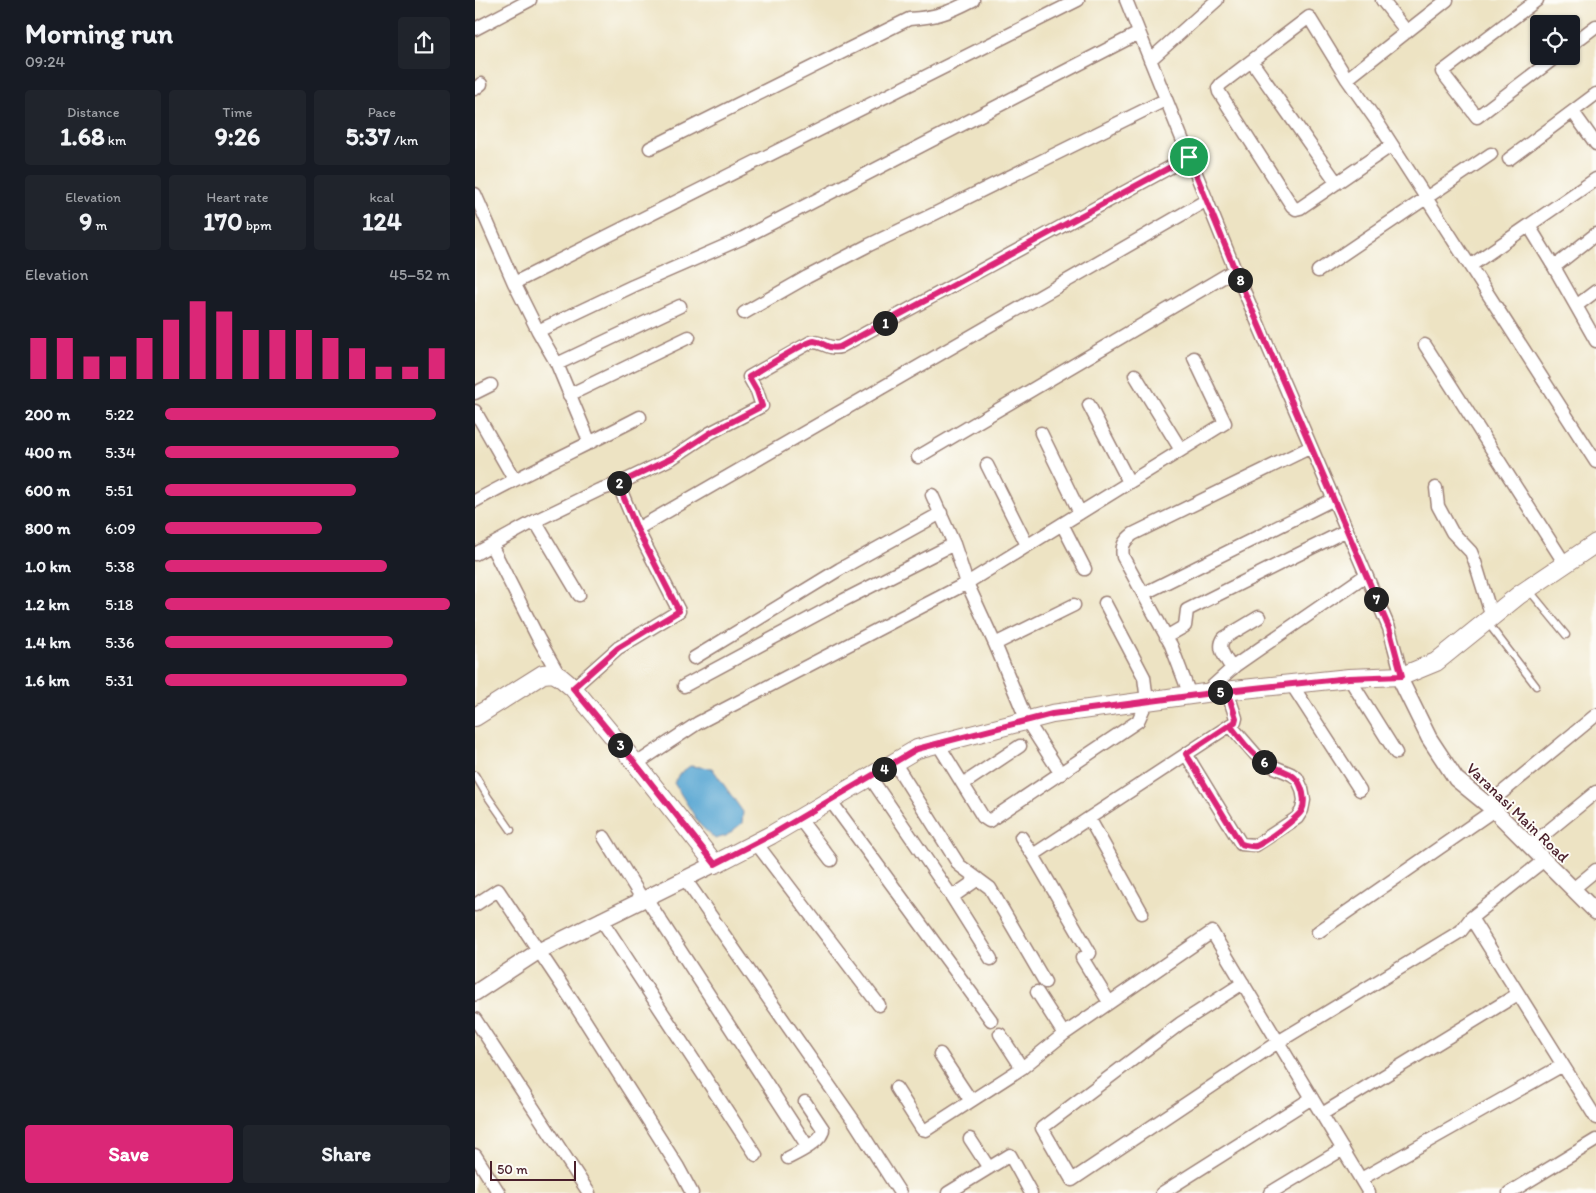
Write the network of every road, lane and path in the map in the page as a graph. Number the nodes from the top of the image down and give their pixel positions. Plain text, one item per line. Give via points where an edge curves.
1 (973, 0) edge
2 (1078, 0) edge
3 (1217, 0) edge
4 (1382, 0) edge
5 (1447, 0) edge
6 (1537, 0) edge
7 (1129, 1) edge
8 (522, 2) edge
9 (1596, 26) edge
10 (475, 29) edge
11 (1407, 32) junction
12 (1139, 33) junction
13 (1580, 38) edge
14 (1150, 60) junction
15 (1251, 62) junction
16 (1545, 65) edge
17 (1347, 79) junction
18 (1596, 94) edge
19 (1165, 100) junction
20 (1573, 112) junction
21 (1596, 144) edge
22 (1392, 145) junction
23 (651, 148) dead end
24 (1491, 154) dead end
25 (1189, 157) junction
26 (1509, 159) dead end
27 (1596, 179) edge
28 (1337, 183) junction
29 (475, 194) edge
30 (1427, 199) junction
31 (1207, 200) junction
32 (1529, 226) junction
33 (1596, 234) edge
34 (1470, 266) junction
35 (1554, 267) junction
36 (1235, 270) junction
37 (1318, 271) dead end
38 (514, 283) junction
39 (1596, 291) edge
40 (680, 306) dead end
41 (1576, 306) junction
42 (744, 313) dead end
43 (538, 331) junction
44 (689, 337) dead end
45 (1596, 342) edge
46 (1425, 345) dead end
47 (1194, 358) dead end
48 (557, 364) junction
49 (1135, 375) dead end
50 (491, 385) dead end
51 (475, 394) edge
52 (569, 395) junction
53 (1089, 405) dead end
54 (475, 411) edge
55 (640, 416) dead end
56 (1041, 433) dead end
57 (590, 443) junction
58 (1311, 447) junction
59 (1181, 450) junction
60 (918, 457) dead end
61 (1596, 462) edge
62 (987, 465) dead end
63 (515, 479) junction
64 (1129, 482) junction
65 (618, 484) junction
66 (1436, 488) dead end
67 (932, 495) dead end
68 (1334, 499) junction
69 (475, 501) edge
70 (1080, 513) junction
71 (941, 514) junction
72 (535, 521) junction
73 (1062, 524) junction
74 (637, 529) junction
75 (1347, 530) junction
76 (1596, 543) edge
77 (954, 544) junction
78 (491, 545) junction
79 (1027, 546) junction
80 (475, 554) edge
81 (1565, 564) junction
82 (1085, 569) dead end
83 (1366, 575) junction
84 (967, 583) junction
85 (1528, 589) junction
86 (1143, 594) junction
87 (579, 595) dead end
88 (1105, 603) dead end
89 (1074, 606) dead end
90 (1259, 617) dead end
91 (1489, 619) junction
92 (1566, 635) dead end
93 (1166, 637) junction
94 (995, 644) junction
95 (694, 658) dead end
96 (1232, 669) junction
97 (1401, 677) junction
98 (1349, 678) junction
99 (567, 682) junction
100 (1291, 685) junction
101 (684, 686) dead end
102 (1536, 686) dead end
103 (1227, 691) junction
104 (1197, 694) junction
105 (1147, 702) junction
106 (1596, 715) edge
107 (475, 718) edge
108 (1027, 721) junction
109 (1230, 725) junction
110 (938, 744) junction
111 (1020, 746) dead end
112 (1396, 753) dead end
113 (1186, 754) junction
114 (895, 762) junction
115 (636, 764) junction
116 (1061, 774) junction
117 (475, 775) edge
118 (869, 777) junction
119 (963, 784) junction
120 (1360, 790) dead end
121 (1596, 792) edge
122 (830, 800) junction
123 (1491, 807) junction
124 (799, 818) junction
125 (1089, 818) junction
126 (511, 830) dead end
127 (604, 837) dead end
128 (1021, 837) dead end
129 (756, 843) junction
130 (1530, 846) junction
131 (1033, 855) junction
132 (831, 860) dead end
133 (1543, 861) junction
134 (715, 864) junction
135 (1596, 870) edge
136 (685, 879) junction
137 (978, 879) junction
138 (1573, 889) junction
139 (952, 897) junction
140 (645, 899) junction
141 (475, 905) edge
142 (1596, 912) edge
143 (1142, 913) dead end
144 (1471, 918) junction
145 (601, 919) junction
146 (1318, 932) dead end
147 (539, 951) junction
148 (991, 958) dead end
149 (1243, 982) junction
150 (475, 993) edge
151 (1518, 994) junction
152 (1109, 1002) junction
153 (879, 1005) dead end
154 (475, 1019) edge
155 (991, 1020) dead end
156 (1000, 1034) dead end
157 (1064, 1034) junction
158 (1278, 1042) junction
159 (940, 1054) dead end
160 (1563, 1065) junction
161 (1021, 1068) junction
162 (896, 1088) dead end
163 (1312, 1098) junction
164 (971, 1101) junction
165 (805, 1102) dead end
166 (1322, 1114) junction
167 (1596, 1118) edge
168 (970, 1139) dead end
169 (1596, 1140) edge
170 (808, 1146) junction
171 (1343, 1149) junction
172 (475, 1155) edge
173 (756, 1155) dead end
174 (789, 1158) dead end
175 (989, 1168) junction
176 (1361, 1179) junction
177 (967, 1188) edge
178 (499, 1193) edge
179 (589, 1193) edge
180 (692, 1193) edge
181 (899, 1193) edge
182 (948, 1193) edge
183 (1031, 1193) edge
184 (1162, 1193) edge
185 (1269, 1193) edge
186 (1369, 1193) edge
187 (1509, 1193) edge

1 - 23 street via 939,16 909,19
2 - 38 street
3 - 14 street
4 - 11 street
5 - 11 street
6 - 16 street via 1443,72 1477,117
7 - 12 street
8 - 10 street
9 - 13 street
11 - 17 street
12 - 14 street
12 - 43 street via 743,238
14 - 19 street
15 - 17 street via 1309,17
15 - 28 street
15 - 28 street via 1221,84 1219,92 1292,206 1300,208
17 - 22 street
18 - 20 street
19 - 25 street
19 - 42 street via 869,245
20 - 21 street
20 - 26 street
22 - 28 street
22 - 30 street
24 - 30 street
25 - 31 street
25 - 65 street via 840,347 833,349 811,342 749,377 762,406 710,433 672,458
27 - 32 street
29 - 38 street
30 - 34 street
30 - 37 street
31 - 36 street
31 - 74 street
32 - 34 street
32 - 35 street
33 - 35 street
34 - 61 street
35 - 41 street
36 - 58 street
36 - 60 street
38 - 43 street
39 - 41 street
40 - 48 street
41 - 45 street
43 - 48 street
44 - 52 street
46 - 81 street
47 - 59 street via 1225,423
48 - 52 street
49 - 59 street
50 - 51 street
52 - 57 street
53 - 64 street
54 - 63 street
55 - 57 street
56 - 70 street
57 - 63 street
58 - 68 street
58 - 86 street via 1127,539 1123,543 1123,557
59 - 64 street
62 - 79 street
63 - 69 street
64 - 70 street
65 - 72 street
65 - 74 street
66 - 91 street via 1438,506 1451,532 1471,552
67 - 71 street
68 - 75 street
68 - 86 street
70 - 73 street
71 - 77 street
71 - 95 street via 841,569
72 - 78 street
72 - 87 street
73 - 79 street
73 - 82 street
74 - 99 street via 679,611
75 - 83 street
75 - 93 street via 1187,610 1185,626
76 - 81 main road
77 - 84 street
77 - 101 street
78 - 80 street
78 - 99 street via 539,638
79 - 84 street
81 - 85 main road
83 - 96 street
83 - 97 street via 1389,628
84 - 94 street
84 - 115 street via 698,723
85 - 91 main road
85 - 92 lane
86 - 93 street
88 - 105 street via 1144,676
89 - 94 street
90 - 96 street via 1220,643 1220,649
91 - 97 main road via 1436,662
91 - 102 lane
93 - 104 street
94 - 108 street
96 - 104 street
97 - 98 main road
97 - 123 street, Varanasi Main Road via 1429,738 1456,779
98 - 100 main road
98 - 112 street
99 - 107 main road via 553,673 543,674
99 - 115 main road
100 - 103 main road
100 - 120 street
103 - 104 main road
103 - 109 street via 1236,718
104 - 105 main road
105 - 108 main road via 1052,714
105 - 116 street via 1138,721
106 - 123 street
108 - 110 main road
108 - 116 street
109 - 113 street
109 - 113 street via 1255,755 1297,778 1302,789 1304,800 1297,818 1256,846 1241,844
110 - 114 main road via 917,749
110 - 119 street
111 - 119 street
113 - 125 street
114 - 118 main road
114 - 137 street via 959,865
115 - 134 main road
116 - 119 street via 989,821 983,817
117 - 126 lane
118 - 122 main road
118 - 139 street
121 - 130 street
122 - 124 main road
122 - 155 street
123 - 130 street, Varanasi Main Road
123 - 146 street
124 - 129 main road
124 - 132 street
125 - 131 street
125 - 143 street
127 - 140 street
128 - 131 street
129 - 134 main road
129 - 153 street
130 - 133 street, Varanasi Main Road
131 - 152 street
133 - 138 street, Varanasi Main Road
133 - 144 street
134 - 136 street
135 - 138 street
136 - 140 street
136 - 181 street via 854,1121
137 - 139 street
137 - 157 street via 990,888
138 - 142 street, Varanasi Main Road
139 - 148 street
140 - 145 street
140 - 170 street
141 - 147 street via 498,890
144 - 151 street
144 - 158 street via 1461,932
145 - 147 street
145 - 173 street
147 - 150 street
147 - 180 street
149 - 152 street via 1212,932
149 - 158 street
149 - 158 street via 1181,1022 1042,1128 1072,1180
151 - 160 street
151 - 166 street
152 - 157 street
154 - 179 street
156 - 161 street
157 - 161 street
158 - 163 street
159 - 164 street
160 - 167 street
160 - 176 street
161 - 164 street
162 - 164 street via 922,1129 926,1130
163 - 166 street
163 - 184 street
165 - 170 street via 823,1129 822,1137
166 - 171 street
168 - 175 street
169 - 187 street
170 - 174 street
171 - 176 street
171 - 185 street
172 - 178 street
175 - 177 street
175 - 183 street via 1011,1155
176 - 186 street
177 - 182 street

